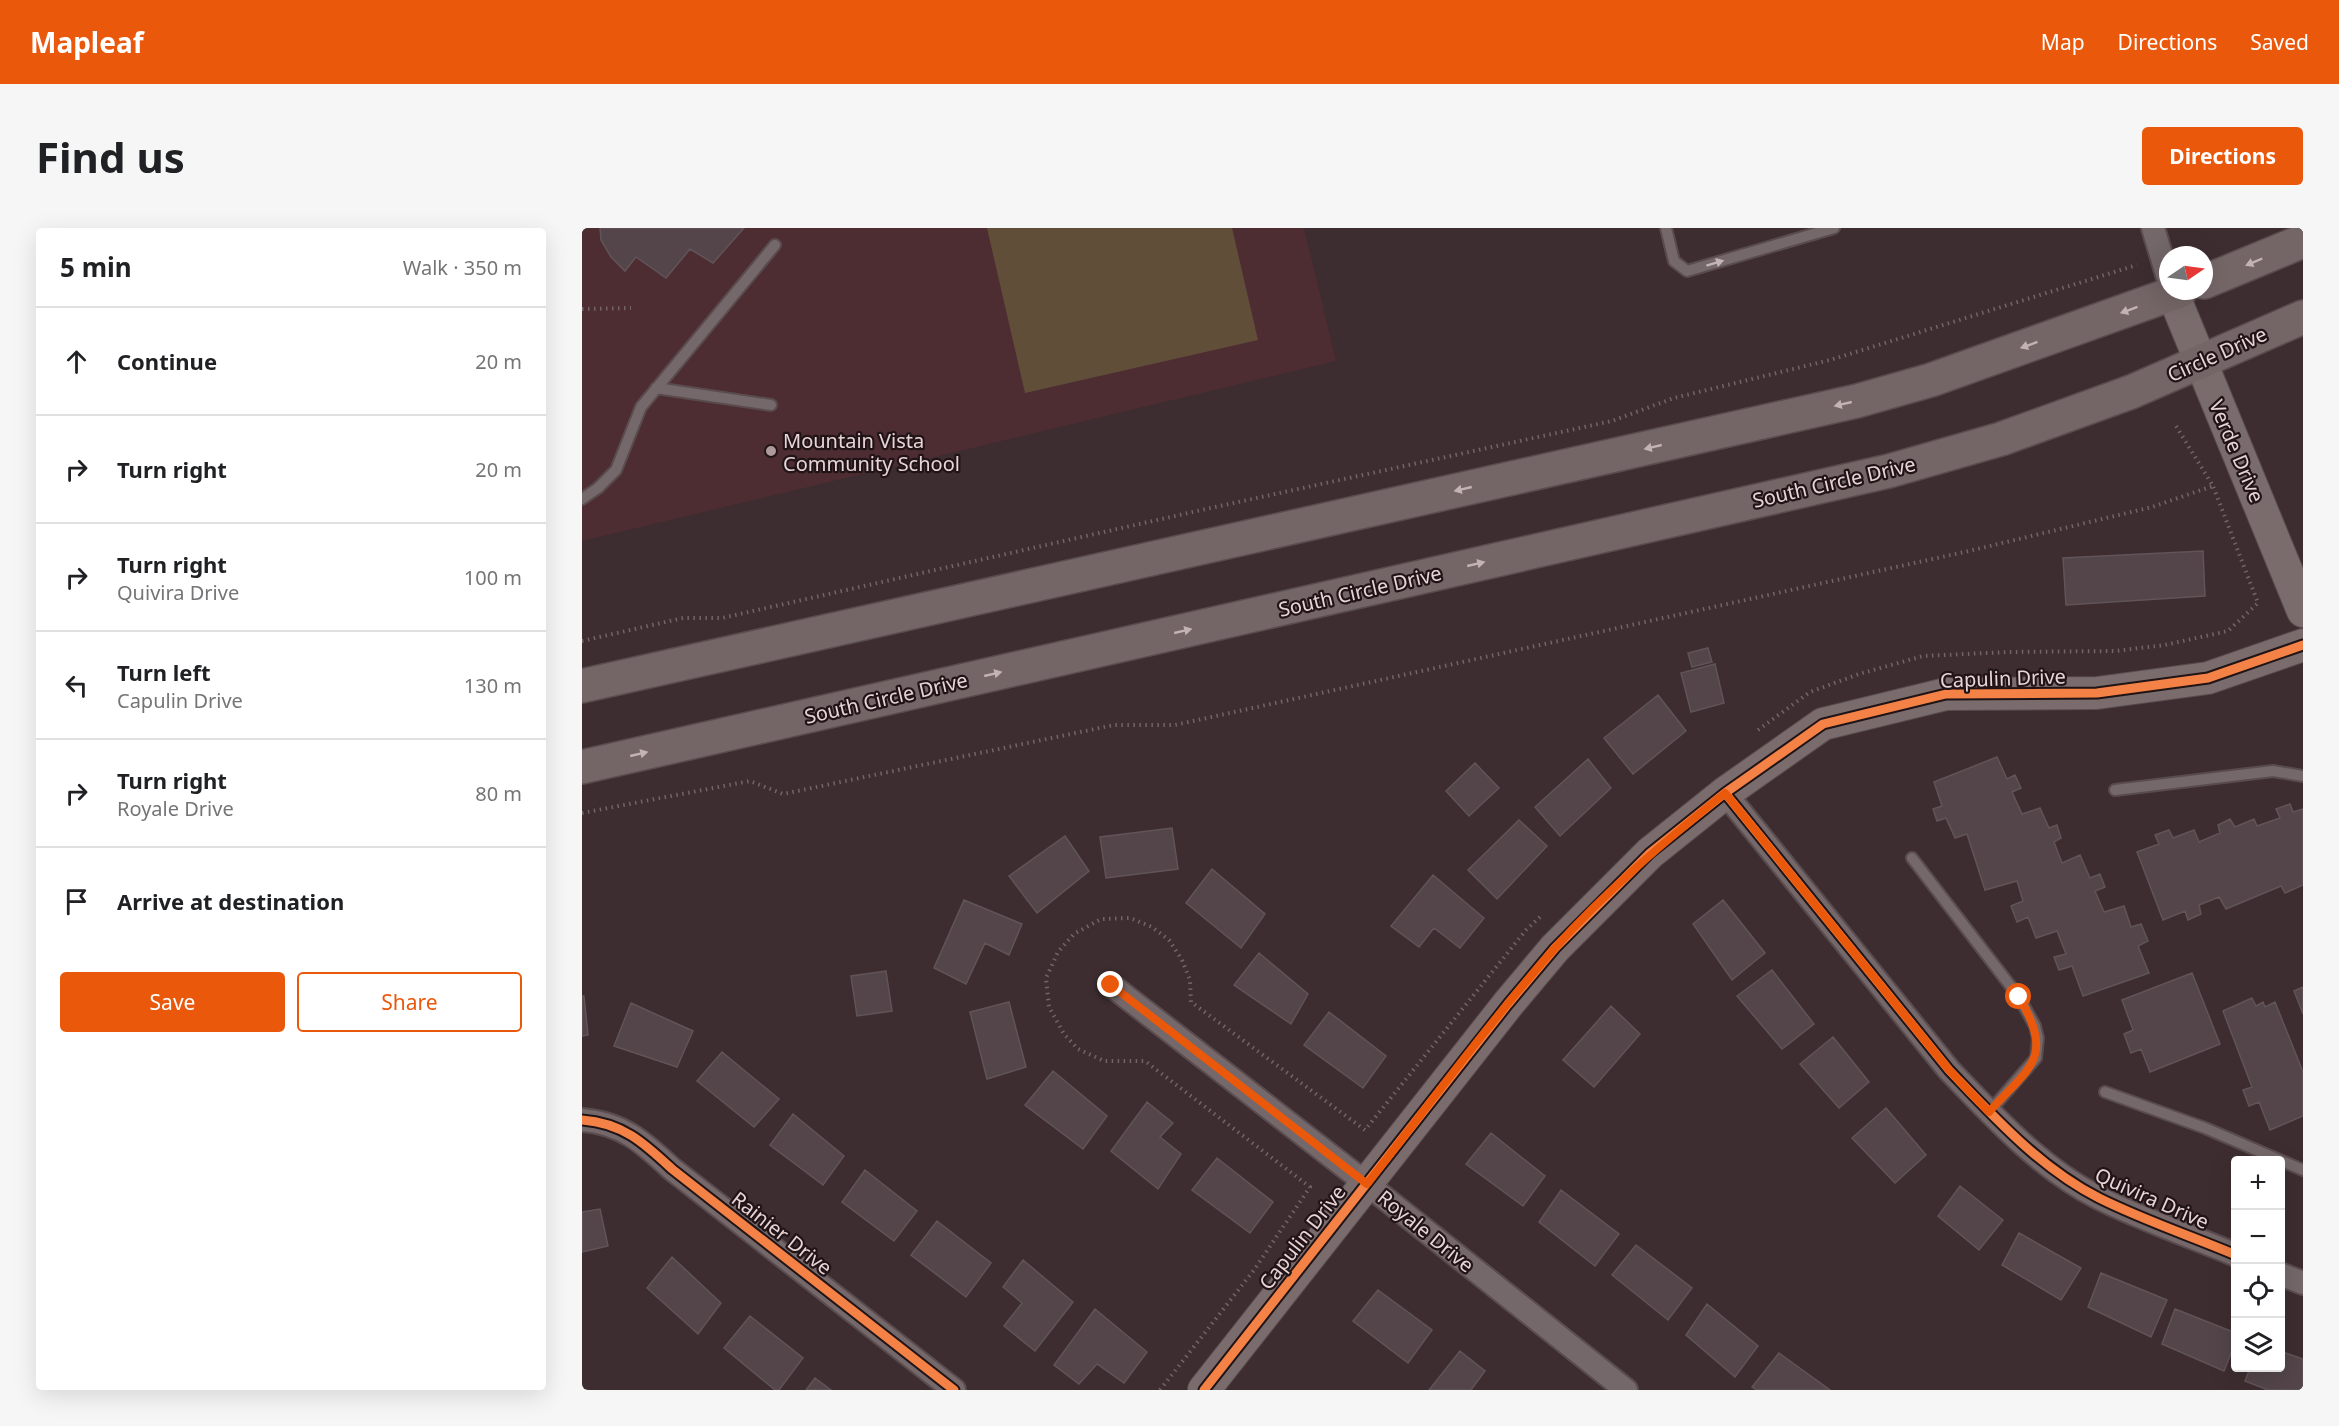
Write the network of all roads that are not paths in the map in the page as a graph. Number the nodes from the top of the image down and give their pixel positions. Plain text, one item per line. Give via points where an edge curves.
1 (1666, 228) edge
2 (1834, 228) edge
3 (2153, 228) edge
4 (2303, 241) edge
5 (775, 245) dead end
6 (2159, 246) edge
7 (2213, 278) edge
8 (2159, 294) edge
9 (2177, 300) edge
10 (2303, 317) edge
11 (2200, 363) junction
12 (656, 388) junction
13 (2131, 392) joint
14 (771, 405) dead end
15 (582, 499) edge
16 (2303, 611) edge
17 (2303, 645) edge
18 (582, 686) edge
19 (582, 767) edge
20 (2303, 776) edge
21 (2115, 790) dead end
22 (1725, 793) junction
23 (1912, 858) dead end
24 (1111, 985) dead end
25 (2105, 1092) dead end
26 (1989, 1112) junction
27 (582, 1120) edge
28 (2303, 1170) edge
29 (1367, 1184) junction
30 (2231, 1253) edge
31 (2285, 1276) edge
32 (2303, 1283) edge
33 (954, 1390) edge
34 (1204, 1390) edge
35 (1626, 1390) edge

1 -> 2 lane via 1674,261 1687,271
3 - 6 street, Verde Drive
4 -> 7 main road
5 - 12 lane
8 -> 18 main road via 2084,326 1931,380 1857,401
9 - 11 street, Verde Drive
10 - 11 main road, Circle Drive
11 - 13 main road, Circle Drive
11 - 16 street, Verde Drive
12 - 14 lane
12 - 15 lane via 641,407 616,470
19 -> 13 main road, South Circle Drive via 1889,471 2001,439
17 - 22 street, Capulin Drive via 2208,678 2097,693 1946,694 1823,724
20 - 21 lane via 2273,771
22 - 26 street, Quivira Drive via 1949,1070
22 - 29 street, Capulin Drive via 1650,853 1555,948
23 - 26 lane via 2019,997 2035,1026 2036,1058
24 - 29 street, Royale Drive
25 - 28 lane via 2205,1128
26 - 30 street, Quivira Drive via 2042,1160 2098,1197
27 - 33 street, Rainier Drive via 600,1122 639,1139
29 - 34 street, Capulin Drive
29 - 35 street, Royale Drive
31 - 32 street

